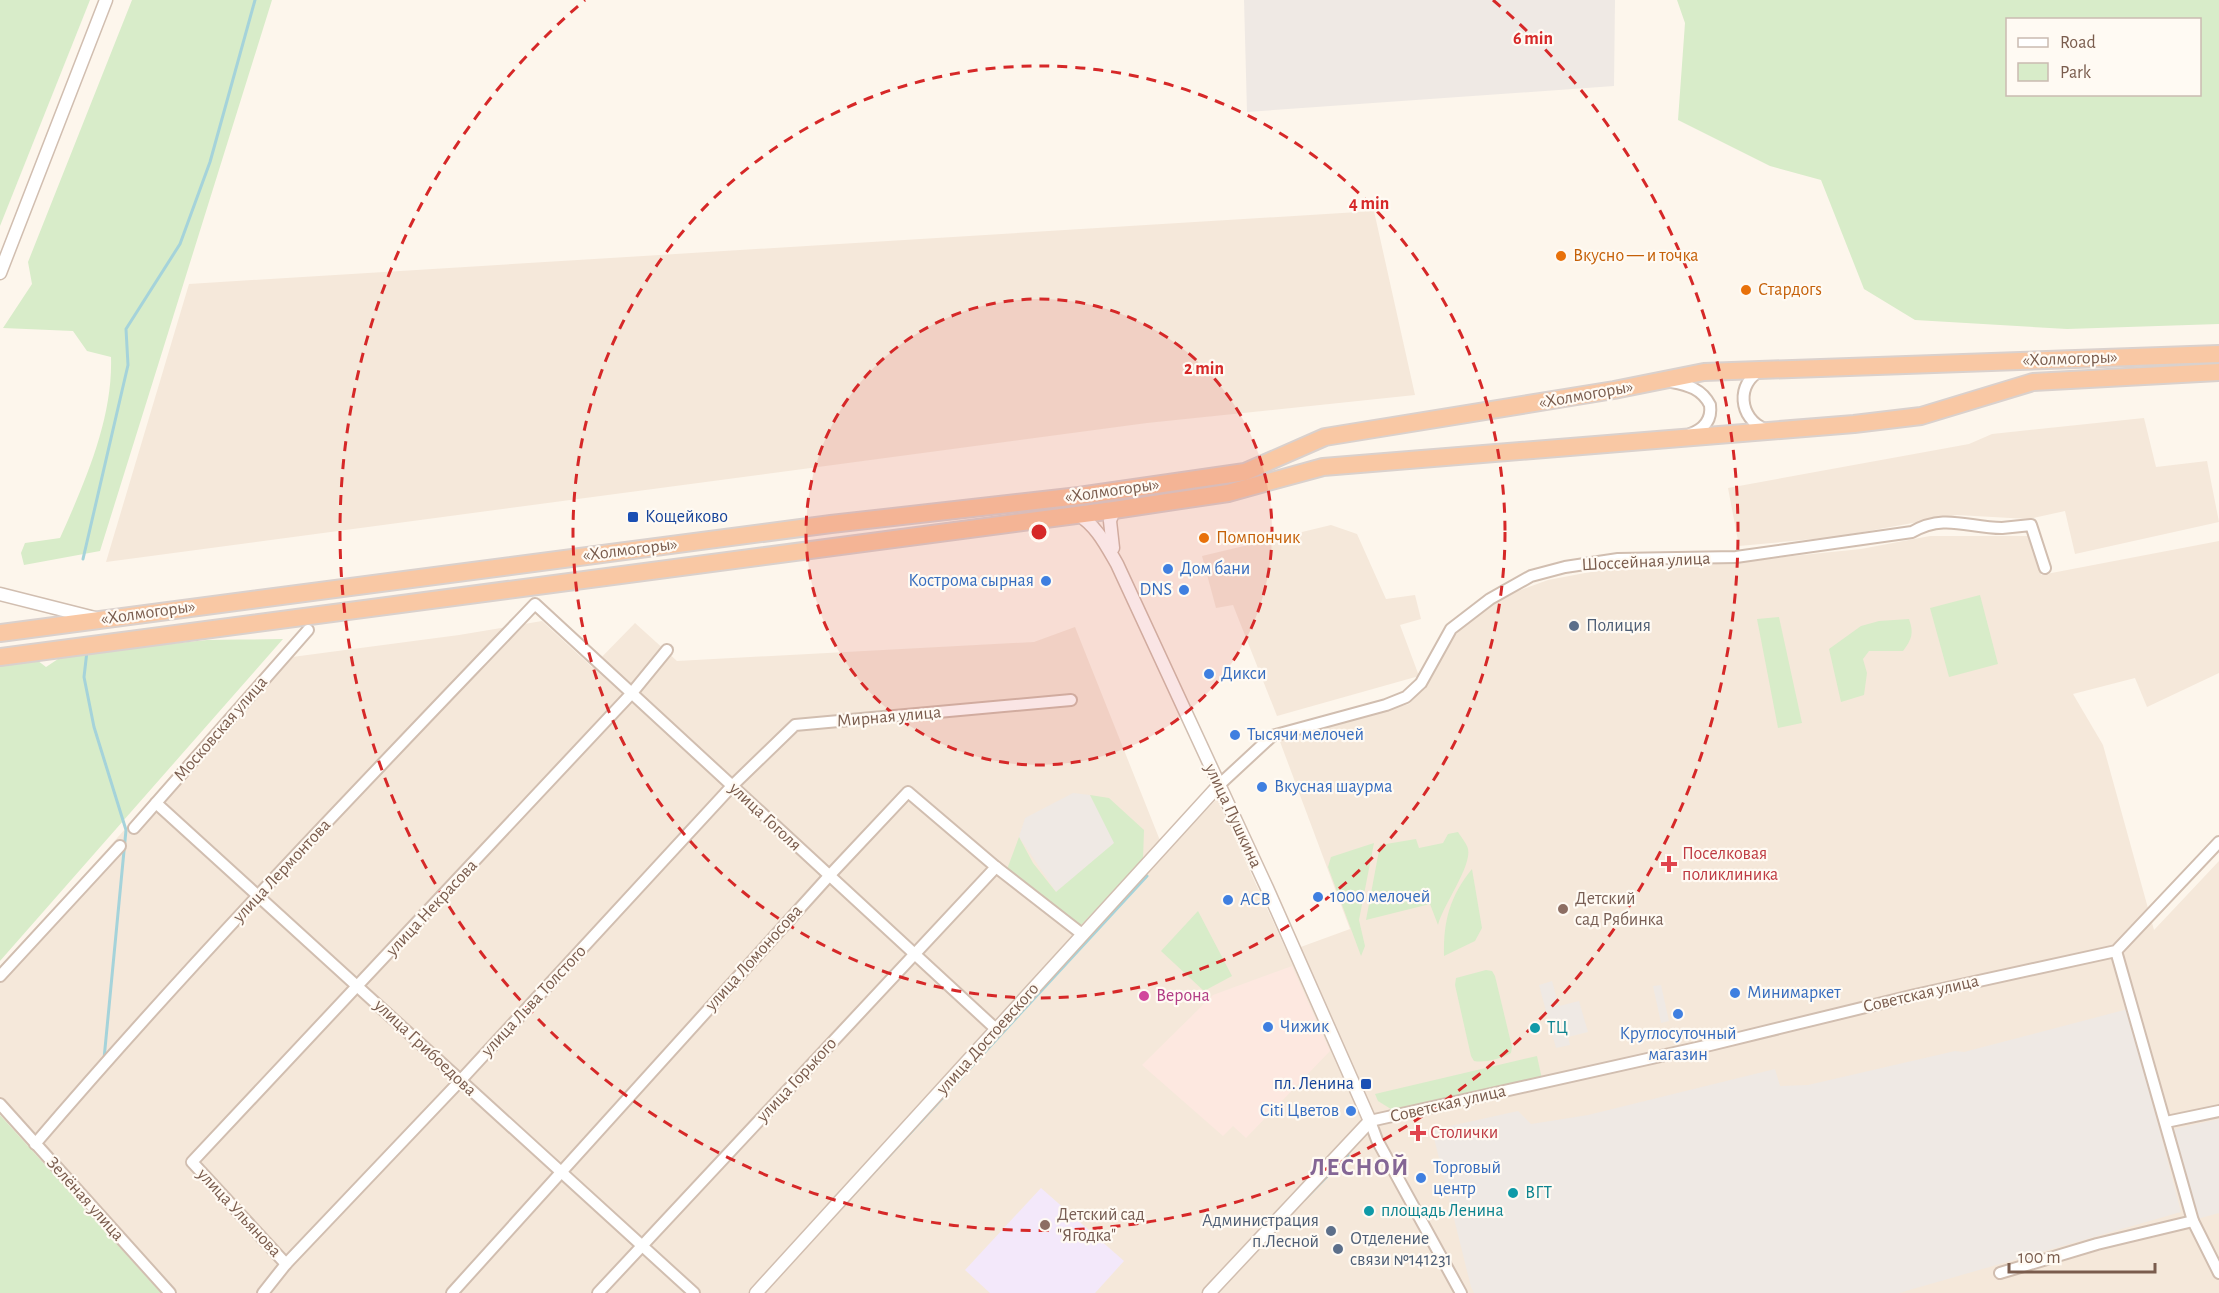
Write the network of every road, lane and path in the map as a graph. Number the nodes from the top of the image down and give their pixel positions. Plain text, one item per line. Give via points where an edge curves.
1 (106, 0) edge
2 (0, 273) edge
3 (2219, 354) edge
4 (1771, 368) junction
5 (2219, 372) edge
6 (1665, 381) junction
7 (1777, 431) junction
8 (1675, 439) junction
9 (1114, 510) junction
10 (1077, 514) junction
11 (1117, 564) junction
12 (2045, 568) dead end
13 (0, 594) edge
14 (535, 603) joint
15 (99, 619) junction
16 (308, 630) dead end
17 (0, 633) edge
18 (667, 650) dead end
19 (0, 657) edge
20 (631, 694) junction
21 (1071, 700) dead end
22 (1219, 785) junction
23 (732, 786) junction
24 (156, 802) junction
25 (135, 828) dead end
26 (2219, 842) edge
27 (120, 846) dead end
28 (996, 867) junction
29 (829, 876) junction
30 (257, 896) junction
31 (1082, 934) junction
32 (2116, 951) junction
33 (914, 955) junction
34 (0, 976) edge
35 (358, 986) junction
36 (997, 1030) junction
37 (460, 1081) junction
38 (0, 1104) edge
39 (2219, 1111) edge
40 (1370, 1121) junction
41 (2166, 1122) junction
42 (35, 1144) junction
43 (192, 1162) joint
44 (562, 1171) junction
45 (2193, 1221) junction
46 (642, 1246) junction
47 (286, 1264) junction
48 (2000, 1273) dead end
49 (2219, 1273) edge
50 (170, 1293) edge
51 (263, 1293) edge
52 (452, 1293) edge
53 (598, 1293) edge
54 (694, 1293) edge
55 (756, 1293) edge
56 (1209, 1293) edge
57 (1461, 1293) edge

1 - 2 street
3 - 4 highway, «Холмогоры»
4 - 6 highway, «Холмогоры» via 1704,372
4 - 7 street via 1758,372 1748,382 1743,402 1752,421 1763,429
5 - 7 highway, «Холмогоры» via 2033,382 1921,416
6 - 8 street via 1694,388 1710,405 1704,426
6 - 15 highway, «Холмогоры» via 1325,437 1245,472
7 - 8 highway, «Холмогоры»
8 - 9 highway, «Холмогоры» via 1323,467 1228,492
9 - 10 highway, «Холмогоры»
9 - 11 street via 1110,537
10 - 11 street via 1103,538
10 - 19 highway, «Холмогоры»
11 - 22 street, улица Пушкина
12 - 22 street, Шоссейная улица via 2031,525 2000,528 1951,521 1912,532 1736,557 1618,559 1565,567 1531,576 1490,598 1451,629 1421,683 1406,697 1272,736
13 - 15 street
14 - 20 street, улица Гоголя
14 - 30 street, улица Лермонтова
15 - 17 highway, «Холмогоры»
16 - 24 street, Московская улица
18 - 20 street, улица Некрасова
20 - 23 street, улица Гоголя
20 - 35 street, улица Некрасова
21 - 23 street, Мирная улица via 795,725
22 - 31 street, улица Достоевского
22 - 40 street, улица Пушкина
23 - 29 street, улица Гоголя
23 - 37 street, улица Льва Толстого
24 - 25 street, Московская улица
24 - 30 street, улица Грибоедова
26 - 32 street
27 - 34 street
28 - 29 street, улица Ломоносова via 908,792
28 - 31 street, улица Ломоносова
28 - 33 street, улица Горького
29 - 33 street, улица Гоголя
29 - 44 street, улица Ломоносова
30 - 35 street, улица Грибоедова
30 - 42 street, улица Лермонтова
31 - 36 street, улица Достоевского
32 - 40 street, Советская улица
32 - 41 street
33 - 36 street, улица Гоголя
33 - 46 street, улица Горького
35 - 37 street, улица Грибоедова
35 - 43 street, улица Некрасова
36 - 55 street, улица Достоевского
37 - 44 street, улица Грибоедова
37 - 47 street, улица Льва Толстого
38 - 42 street, Зелёная улица
39 - 41 street
40 - 56 street
40 - 57 street, улица Пушкина
41 - 45 street
42 - 50 street, Зелёная улица
43 - 47 street, улица Ульянова
44 - 46 street, улица Грибоедова
44 - 52 street, улица Ломоносова
45 - 48 street
45 - 49 street
46 - 53 street, улица Горького
46 - 54 street, улица Грибоедова
47 - 51 street, улица Льва Толстого

